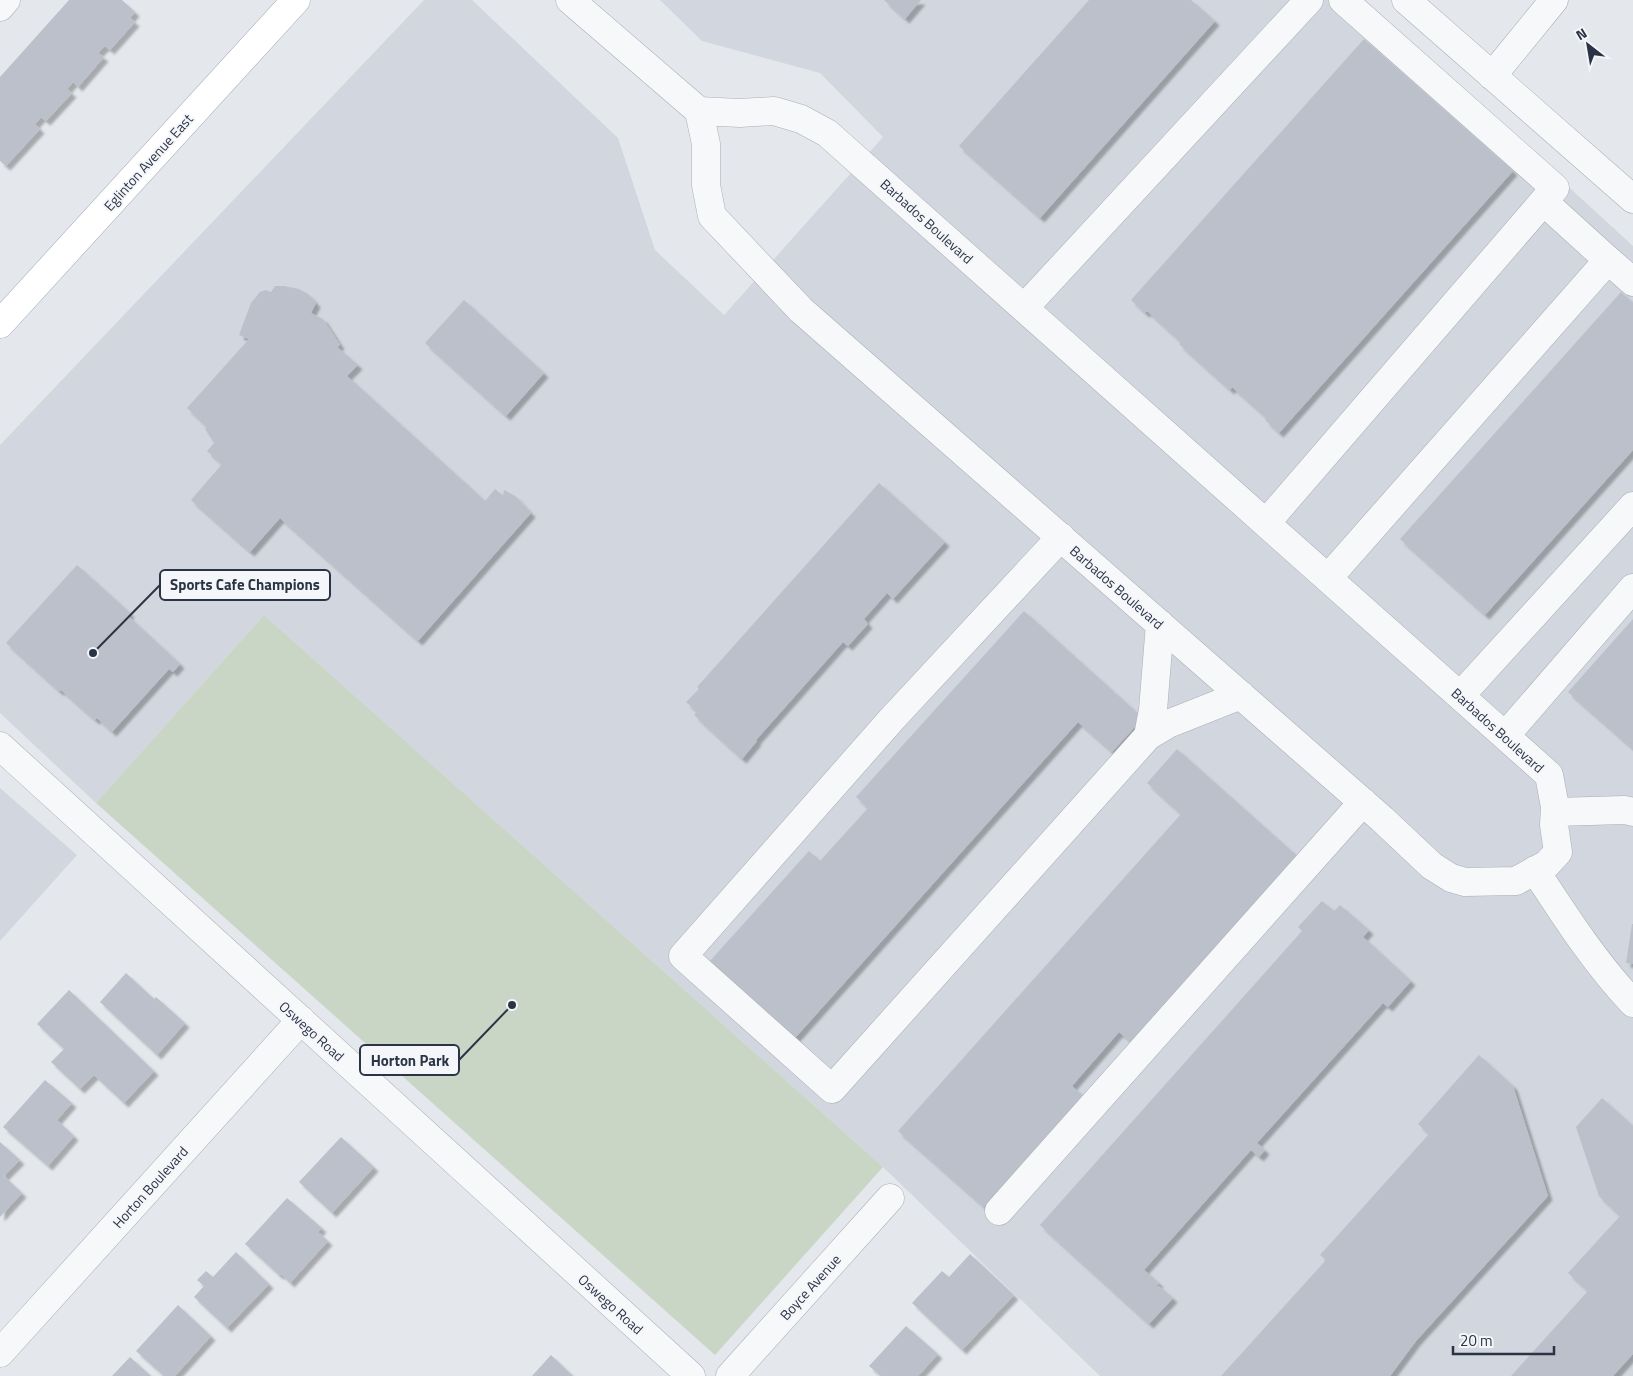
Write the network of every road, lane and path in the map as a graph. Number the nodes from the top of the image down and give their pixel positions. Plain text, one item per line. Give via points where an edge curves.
1 (6, 0) edge
2 (296, 0) edge
3 (570, 0) edge
4 (1308, 0) edge
5 (1343, 0) edge
6 (1406, 0) edge
7 (1554, 0) edge
8 (0, 7) edge
9 (1492, 76) junction
10 (699, 111) junction
11 (1633, 199) edge
12 (1544, 202) junction
13 (1608, 260) junction
14 (1633, 282) edge
15 (1024, 308) junction
16 (0, 324) edge
17 (1633, 506) edge
18 (1266, 523) junction
19 (1061, 538) junction
20 (1328, 578) junction
21 (1633, 588) edge
22 (1160, 624) junction
23 (1240, 695) junction
24 (1460, 696) junction
25 (1148, 736) junction
26 (1505, 736) junction
27 (0, 746) edge
28 (1363, 802) junction
29 (1555, 812) junction
30 (1633, 812) edge
31 (1536, 870) junction
32 (1633, 1003) edge
33 (301, 1020) junction
34 (890, 1198) dead end
35 (999, 1211) dead end
36 (0, 1353) edge
37 (690, 1376) edge
38 (730, 1376) edge

1 - 8 street
2 - 16 main road, Eglinton Avenue East
3 - 10 street
4 - 15 street
5 - 12 street via 1555,188
6 - 9 street
7 - 9 street
9 - 11 street
10 - 15 street, Barbados Boulevard via 774,111 801,118 827,133
10 - 19 street, Barbados Boulevard via 706,144 706,185 712,216 801,310
12 - 13 street
12 - 18 street
13 - 14 street
13 - 20 street
15 - 18 street, Barbados Boulevard
17 - 24 street
18 - 20 street, Barbados Boulevard
19 - 22 street, Barbados Boulevard
19 - 25 street via 891,720 683,956 832,1089
20 - 24 street, Barbados Boulevard
21 - 26 street
22 - 23 street, Barbados Boulevard
22 - 25 street
23 - 25 street via 1168,724
23 - 28 street, Barbados Boulevard
24 - 26 street, Barbados Boulevard
26 - 29 street, Barbados Boulevard via 1549,776
27 - 33 street, Oswego Road
28 - 31 street, Barbados Boulevard via 1432,866 1451,878 1465,882 1516,881
28 - 35 street
29 - 30 street
29 - 31 street, Barbados Boulevard via 1558,852
31 - 32 street via 1575,931
33 - 36 street, Horton Boulevard
33 - 37 street, Oswego Road
34 - 38 street, Boyce Avenue

